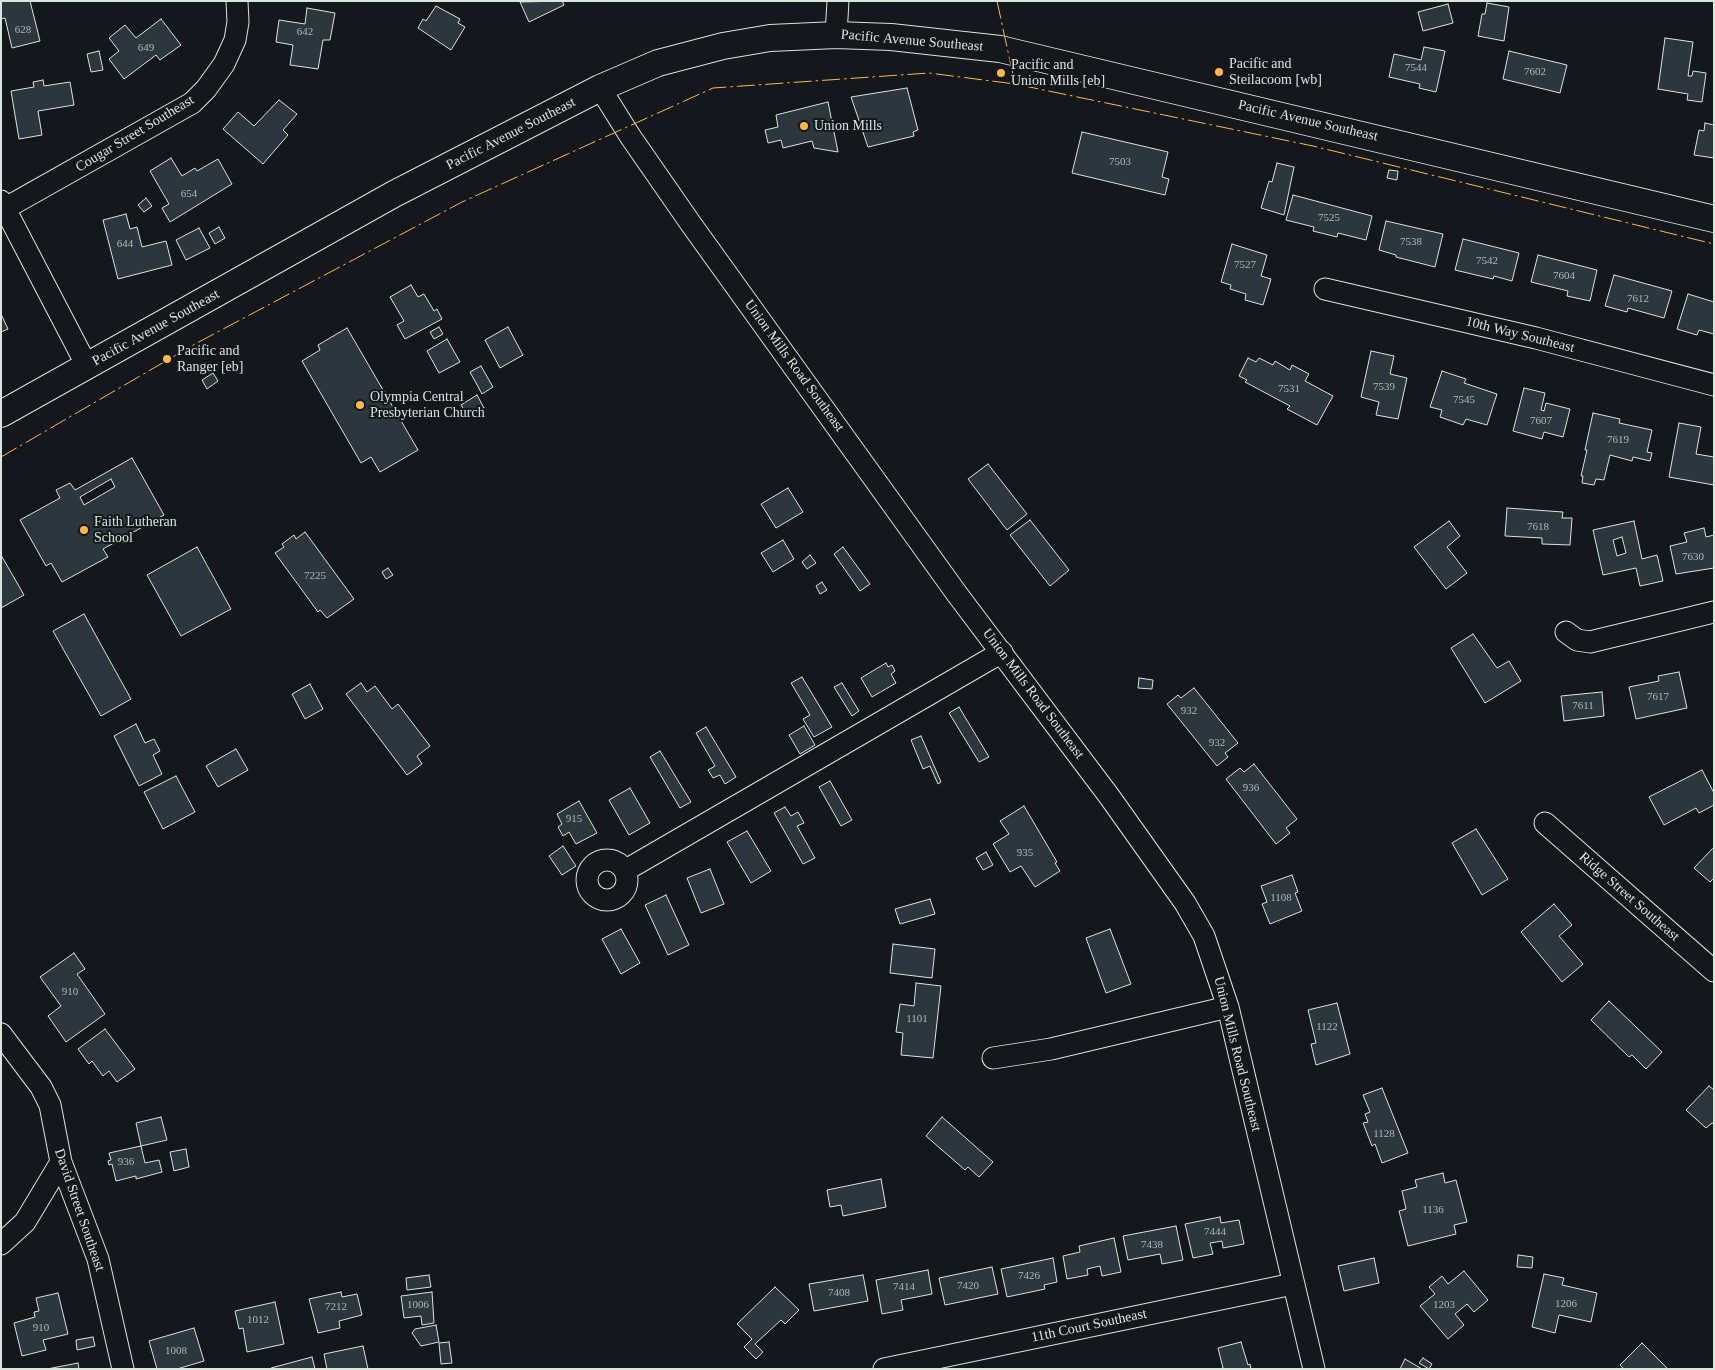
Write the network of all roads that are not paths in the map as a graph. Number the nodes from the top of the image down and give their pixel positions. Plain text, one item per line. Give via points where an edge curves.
1 (238, 1) edge
2 (838, 1) edge
3 (836, 35) junction
4 (600, 88) junction
5 (3, 205) edge
6 (1714, 219) edge
7 (1325, 289) dead end
8 (87, 366) junction
9 (1714, 385) edge
10 (1, 414) edge
11 (1714, 612) edge
12 (1566, 632) dead end
13 (1002, 652) junction
14 (1545, 823) dead end
15 (626, 870) dead end
16 (1714, 971) edge
17 (1228, 1007) junction
18 (1, 1034) edge
19 (993, 1058) dead end
20 (60, 1162) junction
21 (1, 1244) edge
22 (1293, 1284) junction
23 (123, 1369) edge
24 (884, 1369) edge
25 (1314, 1369) edge

1 - 5 street, Cougar Street Southeast via 236,40 224,64 192,103
2 - 3 street
3 - 4 main road, Pacific Avenue Southeast via 770,38 723,46 658,64
3 - 6 main road, Pacific Avenue Southeast via 1000,48
4 - 8 main road, Pacific Avenue Southeast via 394,194
4 - 13 street, Union Mills Road Southeast via 691,224
5 - 8 street
7 - 9 street, 10th Way Southeast via 1536,338
8 - 10 main road, Pacific Avenue Southeast
11 - 12 street via 1590,642 1577,640
13 - 15 street
13 - 17 street, Union Mills Road Southeast via 1185,903 1204,936
14 - 16 street, Ridge Street Southeast
17 - 19 street via 1051,1049
17 - 22 street, Union Mills Road Southeast
18 - 20 street, David Street Southeast via 41,1087 50,1105
20 - 21 street via 25,1222
20 - 23 street, David Street Southeast via 98,1259
22 - 24 street, 11th Court Southeast
22 - 25 street, Union Mills Road Southeast

